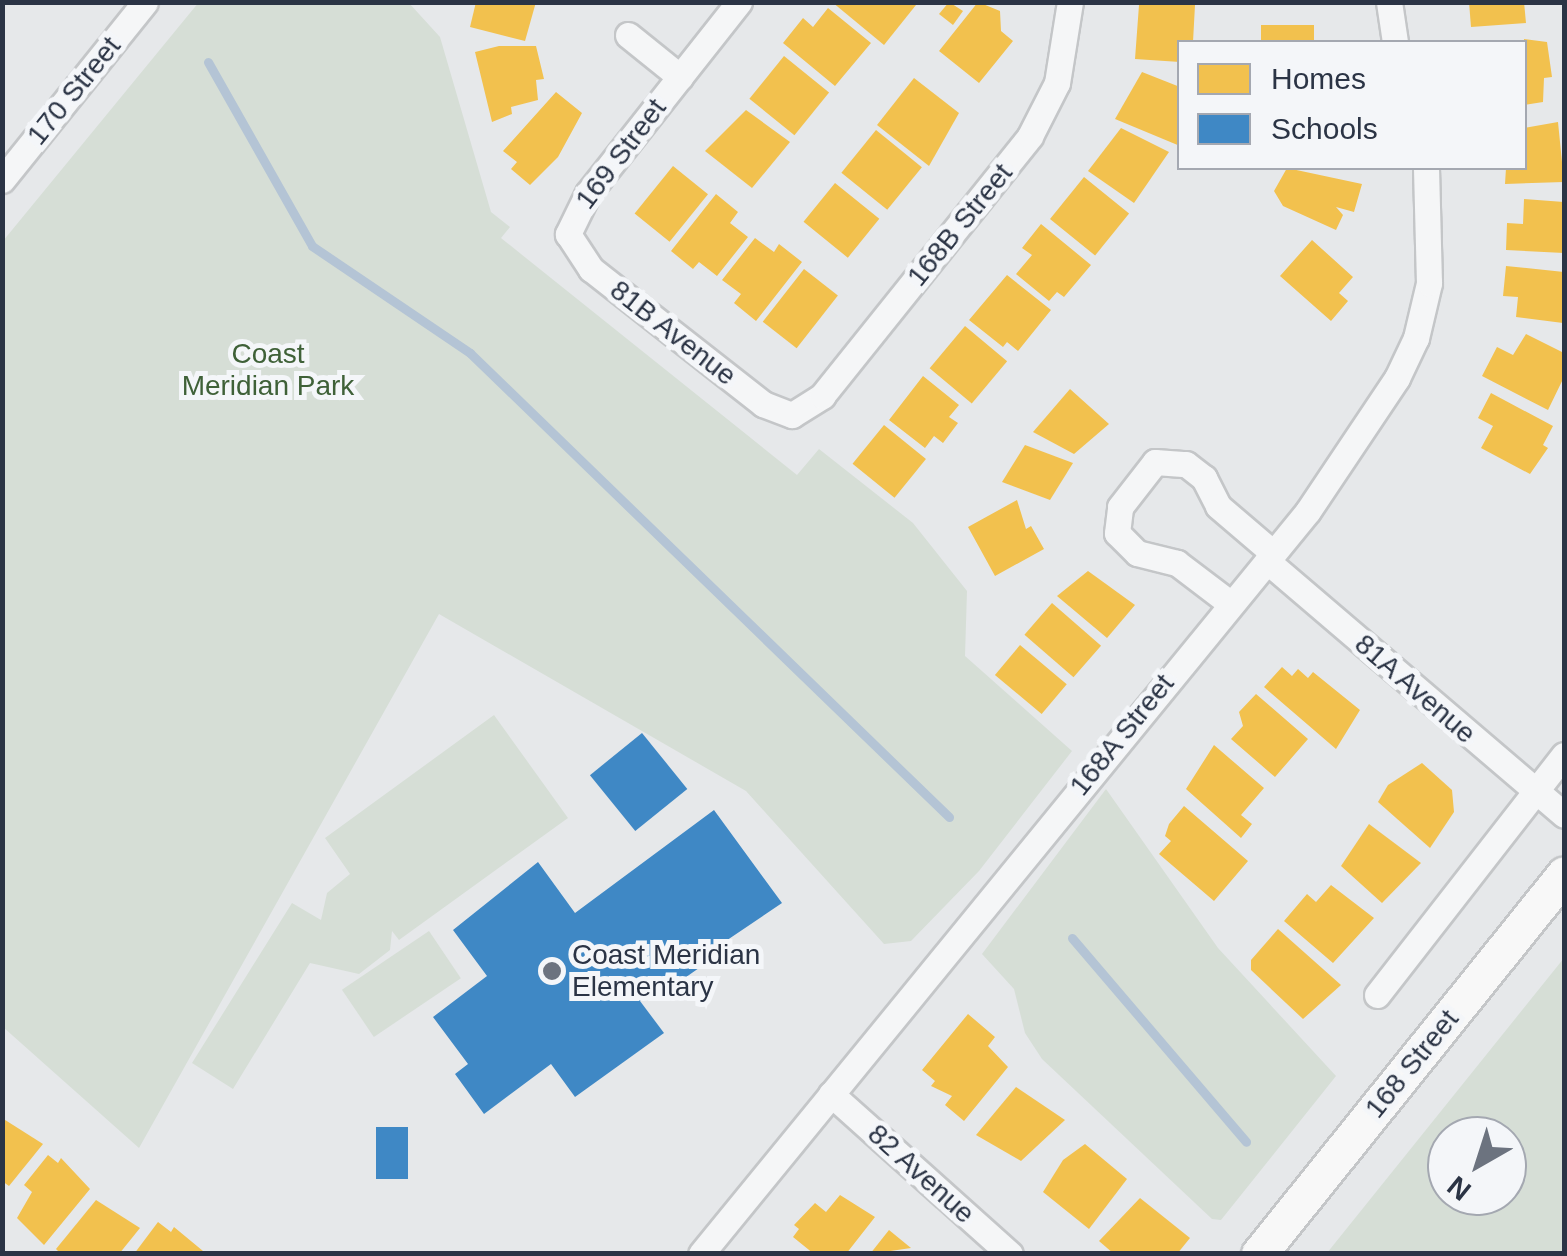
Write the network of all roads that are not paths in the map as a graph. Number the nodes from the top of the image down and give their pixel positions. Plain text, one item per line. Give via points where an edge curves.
1 (145, 2) edge
2 (739, 2) edge
3 (1070, 2) edge
4 (1389, 2) edge
5 (628, 34) dead end
6 (1395, 40) edge
7 (680, 76) junction
8 (1426, 170) edge
9 (2, 180) edge
10 (568, 234) joint
11 (792, 415) joint
12 (1270, 557) junction
13 (1231, 604) junction
14 (1564, 755) edge
15 (1537, 791) junction
16 (1564, 815) edge
17 (1564, 874) edge
18 (1377, 995) dead end
19 (831, 1094) junction
20 (701, 1254) edge
21 (1010, 1254) edge
22 (1259, 1254) edge

1 - 9 street, 170 Street
2 - 7 street, 169 Street
3 - 11 street, 168B Street via 1057,84 1021,149 822,396
4 - 6 street
5 - 7 street, 169 Street
7 - 10 street, 169 Street via 581,204
8 - 12 street, 168A Street via 1432,251 1416,338 1397,378
10 - 11 street, 81B Avenue via 591,269 763,404
12 - 13 street, 168A Street
12 - 13 street, 81A Avenue via 1218,506 1204,478 1186,464 1155,462 1120,507 1118,534 1137,553 1177,563
12 - 15 street, 81A Avenue
13 - 19 street, 168A Street
14 - 15 street
15 - 16 street, 81A Avenue
15 - 18 street
17 - 22 main road, 168 Street
19 - 20 street, 168A Street
19 - 21 street, 82 Avenue

